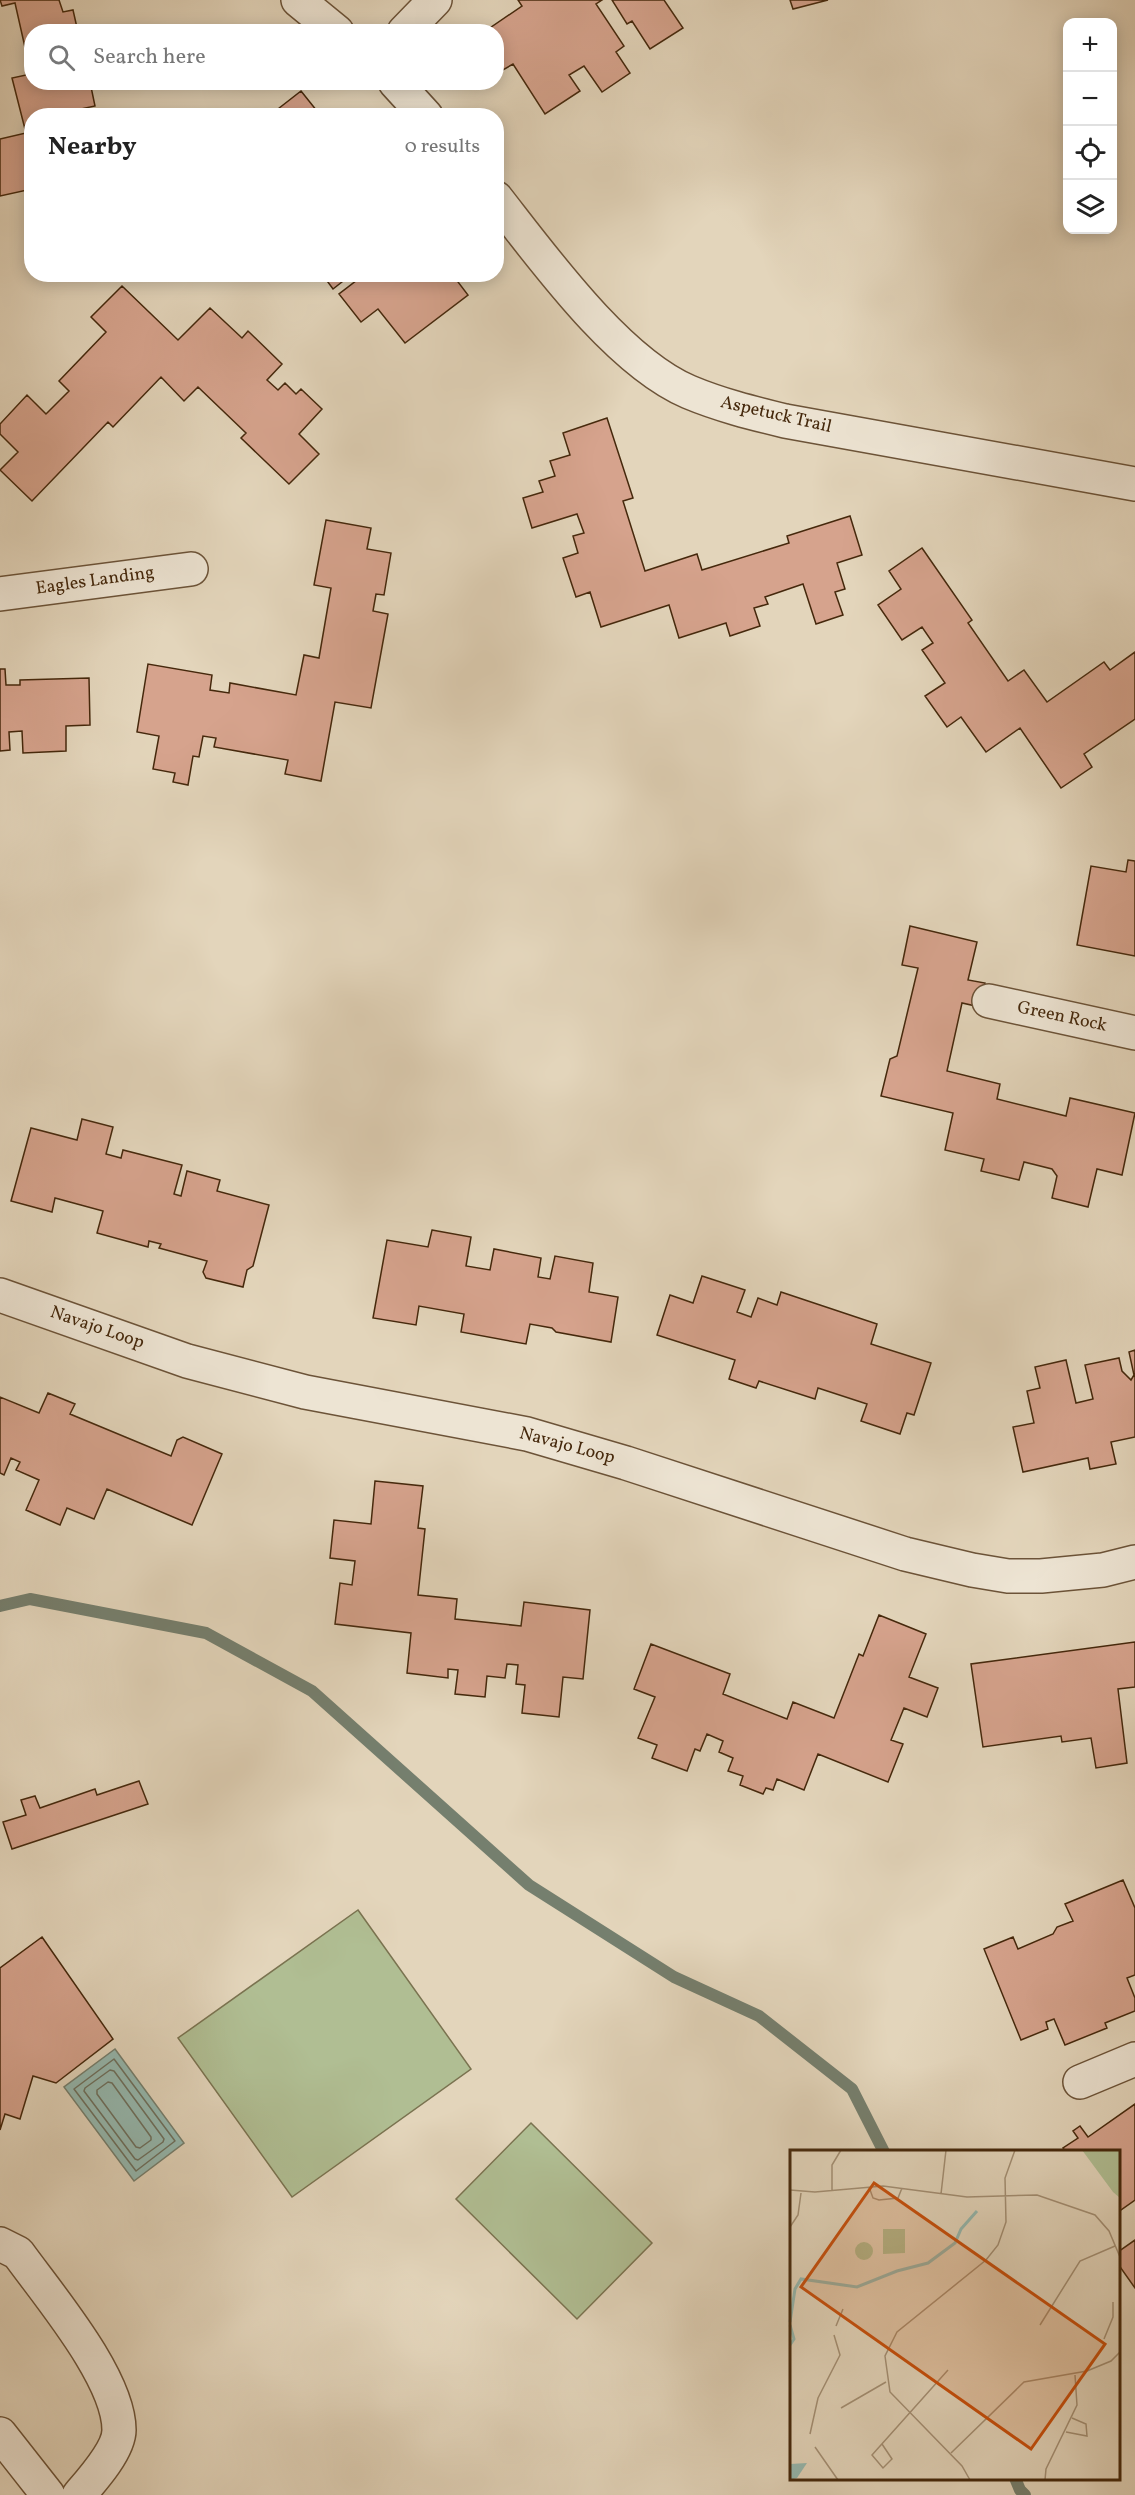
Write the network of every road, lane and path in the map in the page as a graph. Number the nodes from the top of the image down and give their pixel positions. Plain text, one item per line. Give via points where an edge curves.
1 (298, 0) edge
2 (435, 0) edge
3 (327, 24) edge
4 (412, 24) edge
5 (402, 90) edge
6 (419, 108) edge
7 (504, 208) edge
8 (1135, 484) edge
9 (191, 569) dead end
10 (0, 594) edge
11 (988, 1002) dead end
12 (1135, 1033) edge
13 (0, 1295) edge
14 (1135, 1562) edge
15 (1135, 2059) edge
16 (1080, 2082) dead end
17 (0, 2244) edge
18 (0, 2434) edge
19 (48, 2495) edge
20 (80, 2495) edge

1 - 3 street
2 - 4 street
5 - 6 street
7 - 8 street, Aspetuck Trail via 557,276 618,340 645,365 687,391 738,410 785,421
9 - 10 street, Eagles Landing
11 - 12 street, Green Rock
13 - 14 street, Navajo Loop via 187,1361 305,1392 527,1434 894,1550 961,1567 1008,1576 1041,1576 1103,1570
15 - 16 street
17 - 20 street via 18,2253 25,2262 102,2372 115,2403 119,2432 106,2463
18 - 19 street

